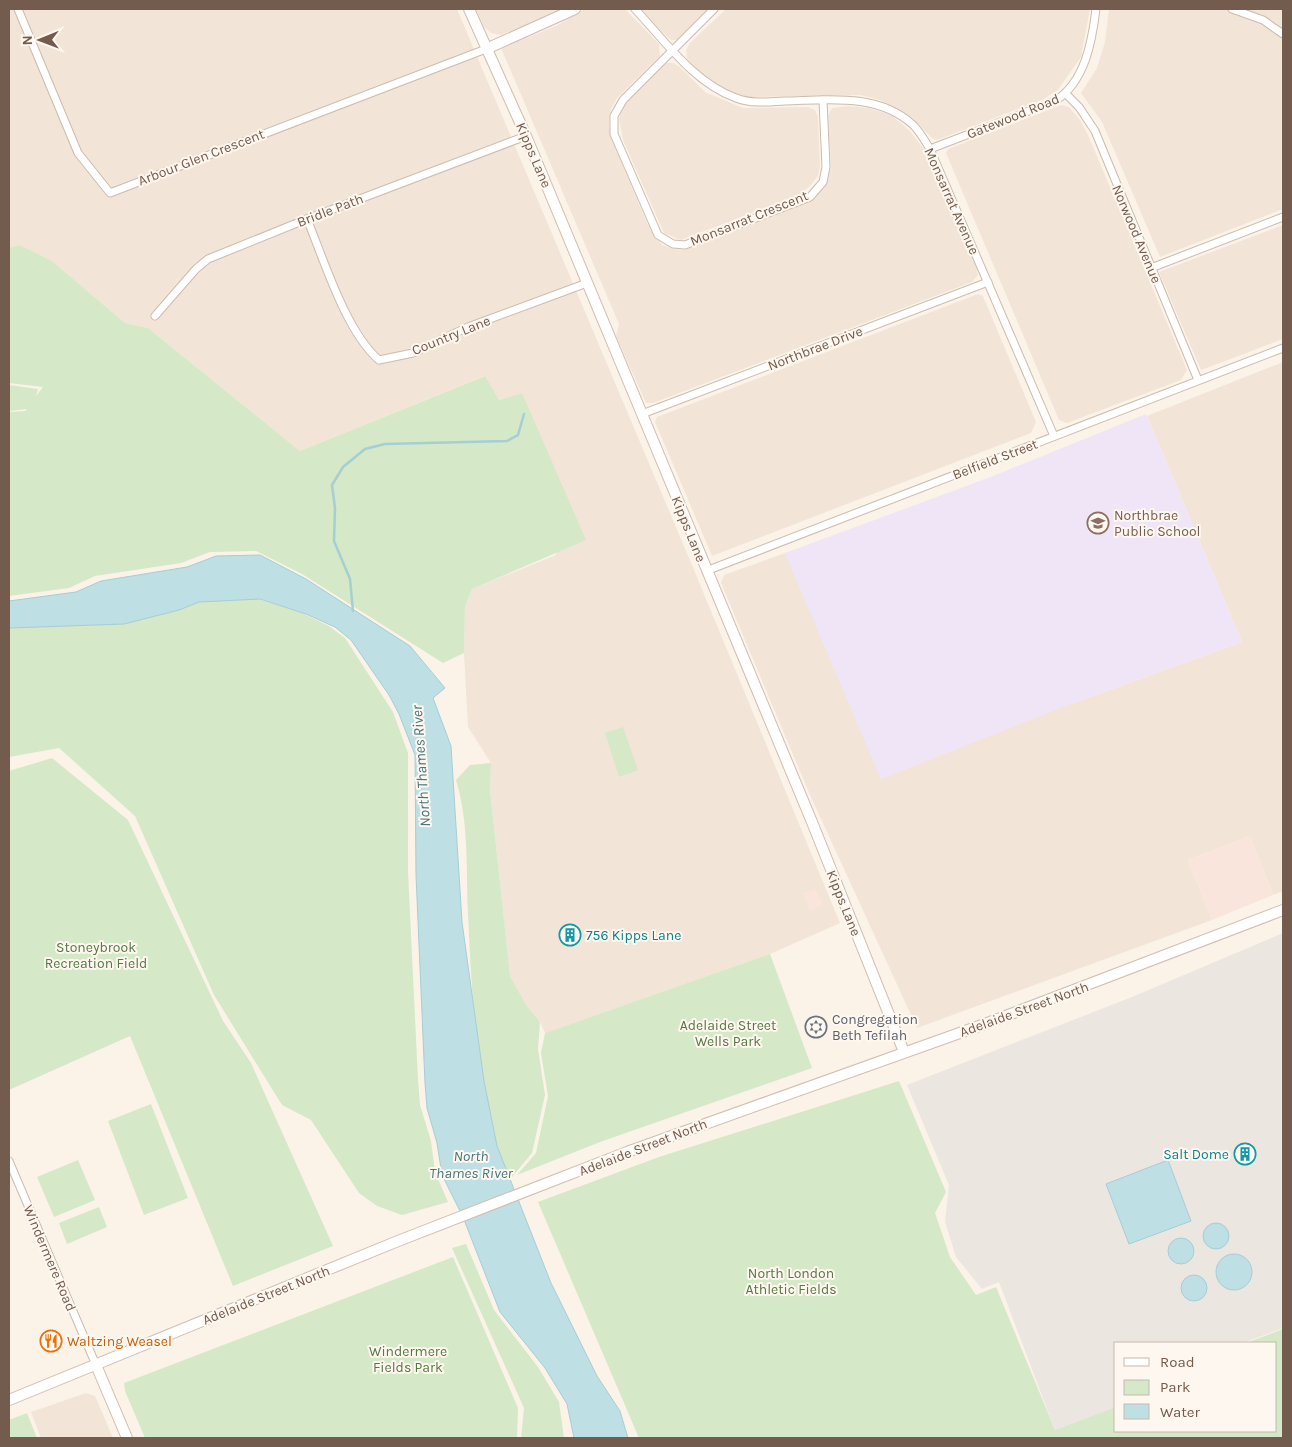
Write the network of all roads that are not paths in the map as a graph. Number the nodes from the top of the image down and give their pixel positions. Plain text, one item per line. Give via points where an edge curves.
1 (18, 9) edge
2 (469, 9) edge
3 (576, 9) edge
4 (635, 9) edge
5 (714, 9) edge
6 (1096, 9) edge
7 (1232, 9) edge
8 (1283, 34) edge
9 (486, 49) junction
10 (673, 50) junction
11 (1066, 94) junction
12 (823, 100) junction
13 (526, 136) junction
14 (930, 149) junction
15 (1283, 216) edge
16 (307, 219) junction
17 (1151, 268) junction
18 (988, 282) junction
19 (587, 283) junction
20 (155, 316) dead end
21 (1283, 348) edge
22 (1198, 380) junction
23 (642, 414) junction
24 (1054, 436) junction
25 (706, 572) junction
26 (1283, 910) edge
27 (904, 1052) junction
28 (9, 1161) edge
29 (96, 1364) junction
30 (9, 1400) edge
31 (127, 1438) edge

1 - 9 street, Arbour Glen Crescent via 78,153 110,193
2 - 9 main road, Kipps Lane
3 - 9 main road
4 - 10 street, Monsarrat Avenue
5 - 10 street, Monsarrat Crescent
6 - 11 street, Gatewood Road via 1085,60
7 - 8 street via 1263,20
9 - 13 main road, Kipps Lane
10 - 12 street, Monsarrat Avenue via 710,87 738,99 764,102
10 - 12 street, Monsarrat Crescent via 623,100 614,116 614,134 658,235 673,244 685,245 810,197 823,182 826,167
11 - 14 street, Gatewood Road
11 - 17 street, Norwood Avenue via 1079,107 1094,131
12 - 14 street, Monsarrat Avenue via 857,100 887,107 913,125
13 - 16 street, Bridle Path
13 - 19 main road, Kipps Lane
14 - 18 street, Monsarrat Avenue
15 - 17 street
16 - 19 street, Country Lane via 351,323 368,351 378,360 412,353 468,327
16 - 20 street, Bridle Path via 204,262
17 - 22 street, Norwood Avenue
18 - 23 street, Northbrae Drive
18 - 24 street, Monsarrat Avenue
19 - 23 main road, Kipps Lane
21 - 22 street, Belfield Street
22 - 24 street, Belfield Street
23 - 25 main road, Kipps Lane
24 - 25 street, Belfield Street
25 - 27 main road, Kipps Lane
26 - 27 main road, Adelaide Street North
27 - 29 main road, Adelaide Street North via 626,1152
28 - 29 street, Windermere Road
29 - 30 main road, Adelaide Street North
29 - 31 main road, Windermere Road

